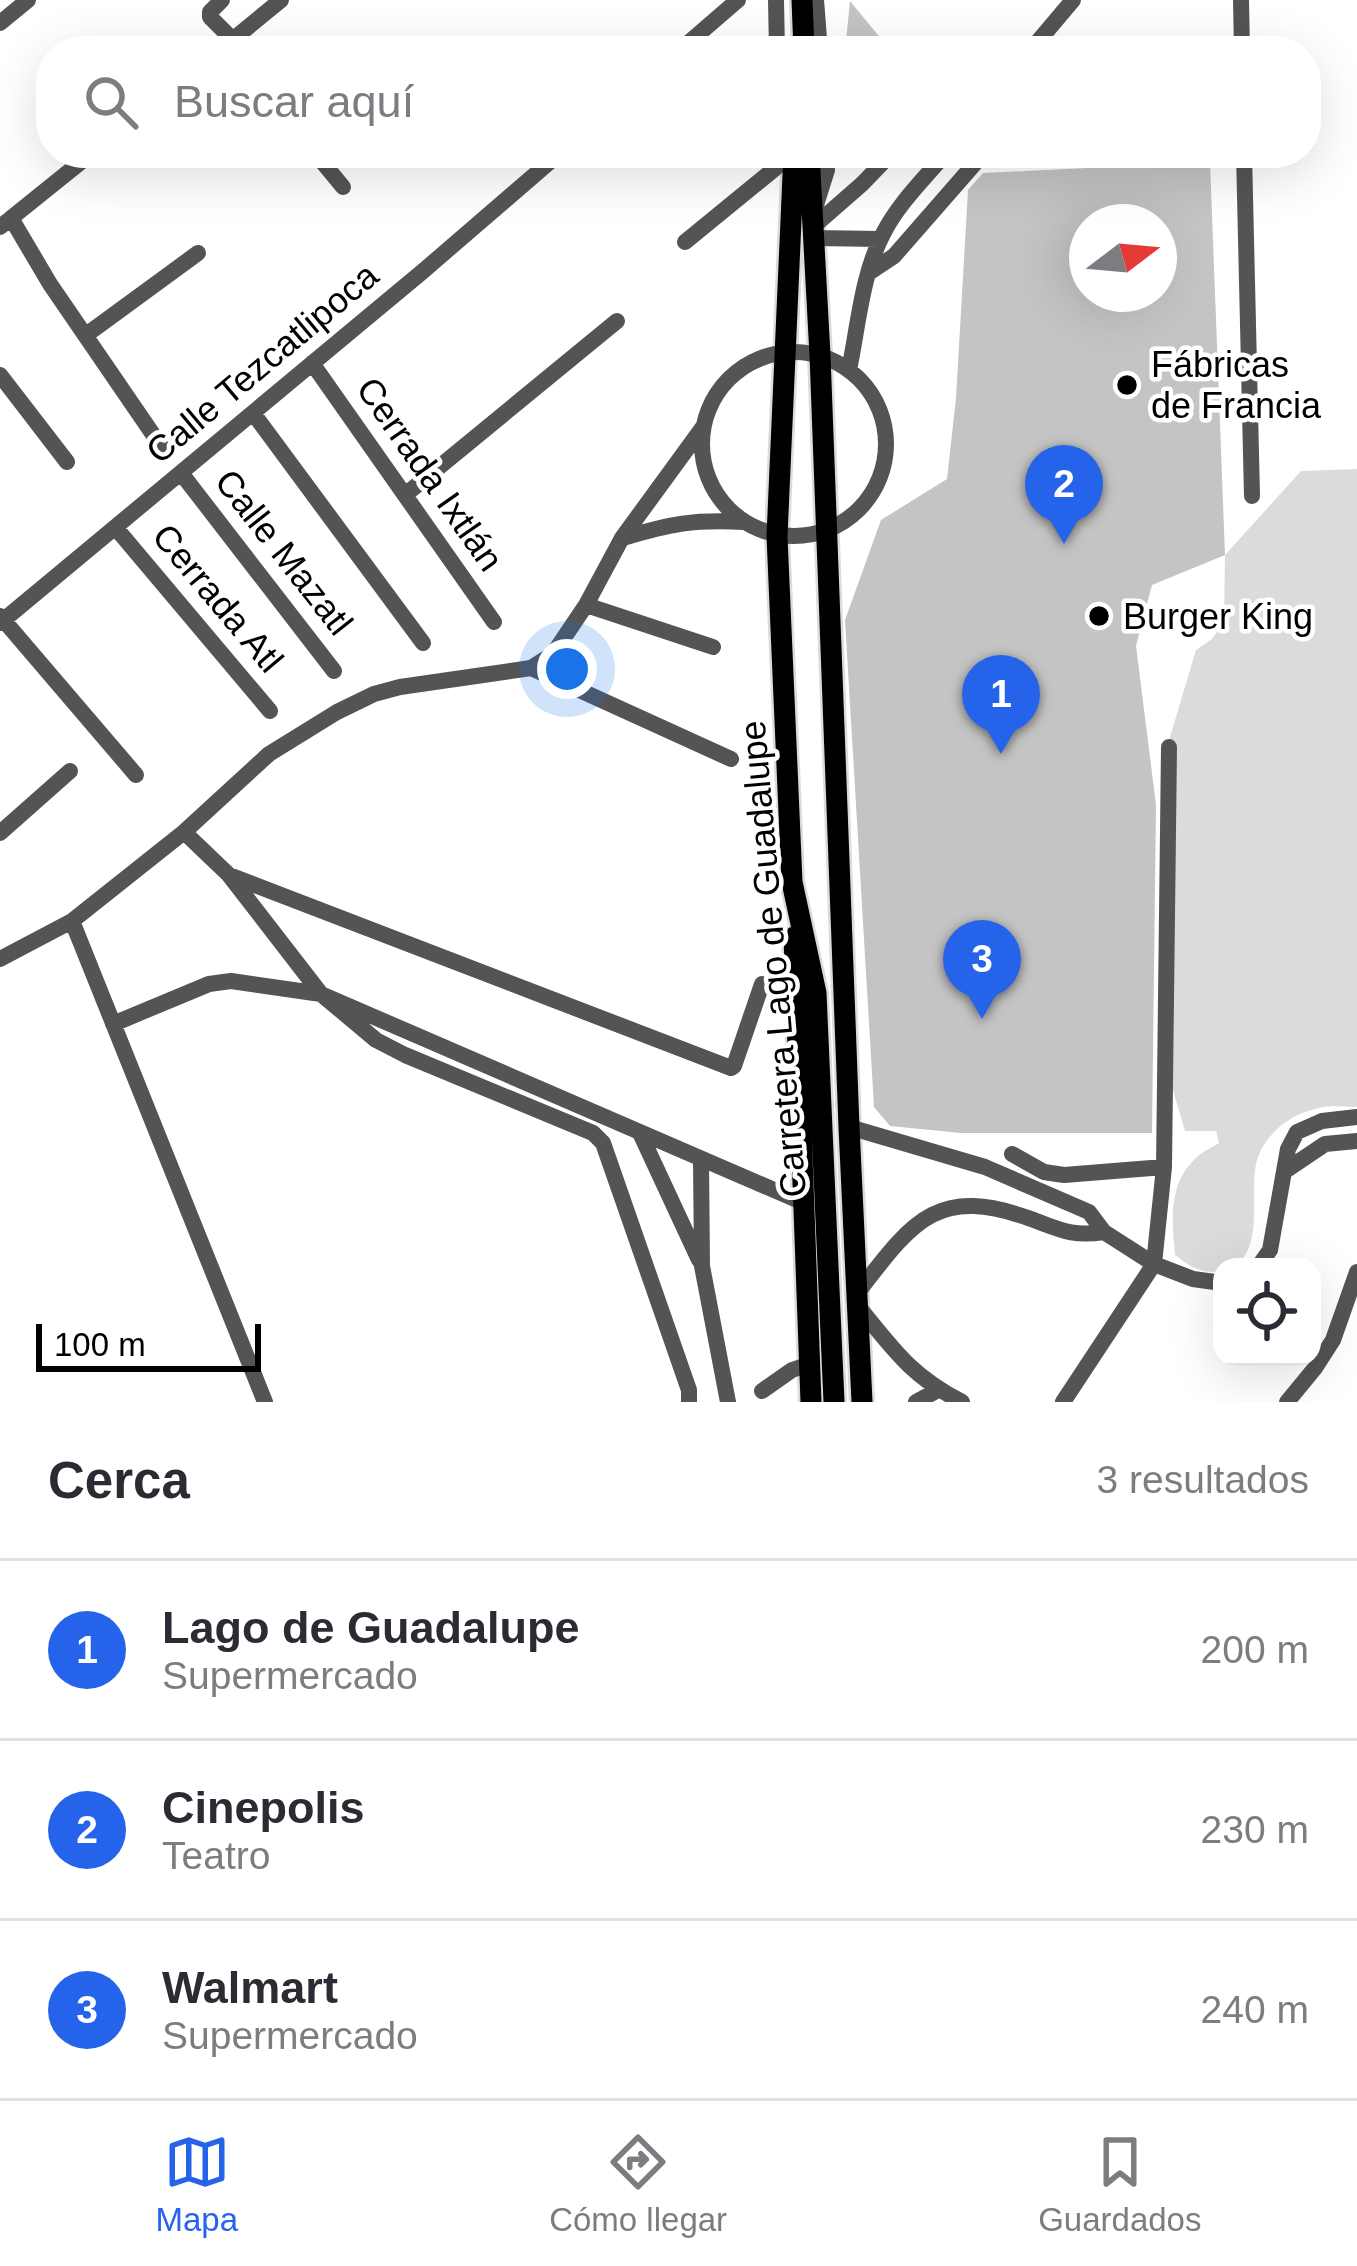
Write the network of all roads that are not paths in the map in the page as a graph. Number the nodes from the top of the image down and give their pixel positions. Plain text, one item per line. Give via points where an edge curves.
1 (28, 0) edge
2 (222, 0) edge
3 (281, 0) edge
4 (738, 0) edge
5 (776, 0) edge
6 (790, 0) edge
7 (802, 0) edge
8 (816, 0) edge
9 (1073, 0) edge
10 (1241, 0) edge
11 (0, 22) edge
12 (221, 36) edge
13 (240, 36) edge
14 (696, 36) edge
15 (777, 36) edge
16 (791, 36) edge
17 (803, 36) edge
18 (819, 36) edge
19 (1043, 36) edge
20 (1242, 36) edge
21 (73, 168) edge
22 (327, 168) edge
23 (542, 168) edge
24 (770, 168) edge
25 (787, 168) edge
26 (809, 168) edge
27 (824, 168) edge
28 (877, 168) edge
29 (934, 168) edge
30 (971, 168) edge
31 (1244, 168) edge
32 (343, 187) dead end
33 (5, 222) edge
34 (808, 223) junction
35 (880, 239) junction
36 (685, 242) dead end
37 (198, 253) dead end
38 (869, 272) junction
39 (617, 321) dead end
40 (86, 335) junction
41 (784, 353) junction
42 (820, 355) junction
43 (312, 363) junction
44 (849, 370) junction
45 (0, 375) edge
46 (253, 413) junction
47 (703, 428) junction
48 (163, 449) dead end
49 (67, 462) dead end
50 (181, 473) junction
51 (405, 495) junction
52 (1252, 496) dead end
53 (744, 522) junction
54 (115, 527) junction
55 (826, 531) junction
56 (777, 536) junction
57 (622, 538) junction
58 (586, 604) junction
59 (1, 620) edge
60 (494, 622) dead end
61 (423, 643) dead end
62 (713, 647) dead end
63 (531, 668) junction
64 (334, 671) dead end
65 (270, 711) dead end
66 (1169, 747) dead end
67 (730, 759) dead end
68 (70, 771) dead end
69 (136, 775) dead end
70 (184, 832) junction
71 (0, 833) edge
72 (229, 875) junction
73 (792, 882) junction
74 (72, 921) junction
75 (0, 959) edge
76 (762, 983) dead end
77 (321, 994) junction
78 (113, 1024) junction
79 (1357, 1117) edge
80 (849, 1127) junction
81 (640, 1133) junction
82 (1357, 1141) edge
83 (1012, 1154) dead end
84 (700, 1160) junction
85 (1164, 1167) junction
86 (1286, 1171) junction
87 (804, 1203) junction
88 (1104, 1232) junction
89 (1264, 1258) edge
90 (1154, 1264) junction
91 (702, 1266) junction
92 (1357, 1272) edge
93 (1213, 1281) edge
94 (858, 1299) junction
95 (810, 1364) junction
96 (938, 1390) junction
97 (762, 1391) dead end
98 (265, 1402) edge
99 (689, 1402) edge
100 (728, 1402) edge
101 (811, 1402) edge
102 (834, 1402) edge
103 (862, 1402) edge
104 (916, 1402) edge
105 (962, 1402) edge
106 (1063, 1402) edge
107 (1287, 1402) edge

1 - 11 street
2 - 12 street via 210,12
3 - 13 street
4 - 14 street
5 - 15 street
6 - 16 main road
7 - 17 main road
8 - 18 street
9 - 19 street
10 - 20 street
21 - 33 street
22 - 32 street
23 - 43 street, Calle Tezcatlipoca
24 - 36 street
25 - 34 main road
26 - 34 main road
27 - 34 street, Carretera Lago de Guadalupe
28 - 34 street
29 - 35 street
30 - 38 street via 894,256
31 - 52 street
33 - 40 street
34 - 35 street
34 - 41 main road, Carretera Lago de Guadalupe
34 - 42 main road, Carretera Lago de Guadalupe
35 - 38 street
37 - 40 street
38 - 44 street
39 - 51 street
40 - 48 street
41 - 42 street
41 - 47 street via 741,368 716,394
41 - 56 main road, Carretera Lago de Guadalupe
42 - 44 street
42 - 55 main road, Carretera Lago de Guadalupe
43 - 46 street, Calle Tezcatlipoca
43 - 51 street, Cerrada Ixtlán
44 - 55 street via 872,394 885,458 875,489 854,515
45 - 49 street
46 - 50 street, Calle Tezcatlipoca
46 - 61 street
47 - 53 street via 703,464 718,497
47 - 57 street
50 - 54 street, Calle Tezcatlipoca
50 - 64 street, Calle Mazatl
51 - 60 street, Cerrada Ixtlán
53 - 56 street
53 - 57 street via 674,523
54 - 59 street, Calle Tezcatlipoca
54 - 65 street, Cerrada Atl
55 - 56 street
55 - 80 main road, Carretera Lago de Guadalupe
56 - 73 main road, Carretera Lago de Guadalupe
57 - 58 street
58 - 62 street
58 - 63 street via 553,654
59 - 69 street
63 - 67 street
63 - 70 street via 374,694 268,754
66 - 85 street
68 - 71 street
70 - 72 street
70 - 74 street
72 - 76 street via 730,1068
72 - 77 street
73 - 87 main road
73 - 102 main road, Carretera Lago de Guadalupe via 816,993
74 - 75 street
74 - 78 street
77 - 78 street via 209,984
77 - 81 street
77 - 99 street via 376,1040 603,1144
78 - 98 street
79 - 86 street via 1297,1132
80 - 88 street via 985,1167 1089,1212
80 - 94 main road, Carretera Lago de Guadalupe
81 - 84 street
81 - 91 street
82 - 86 street via 1325,1144
83 - 85 street via 1064,1174
84 - 87 street
84 - 91 street
85 - 90 street
86 - 89 street
87 - 95 main road
88 - 90 street
88 - 94 street via 1079,1236 997,1207 946,1208 893,1247
90 - 93 street
90 - 106 street
91 - 100 street
92 - 107 street via 1333,1340
94 - 96 street via 910,1369
94 - 103 main road, Carretera Lago de Guadalupe
95 - 97 street
95 - 101 main road
96 - 104 street
96 - 105 street

